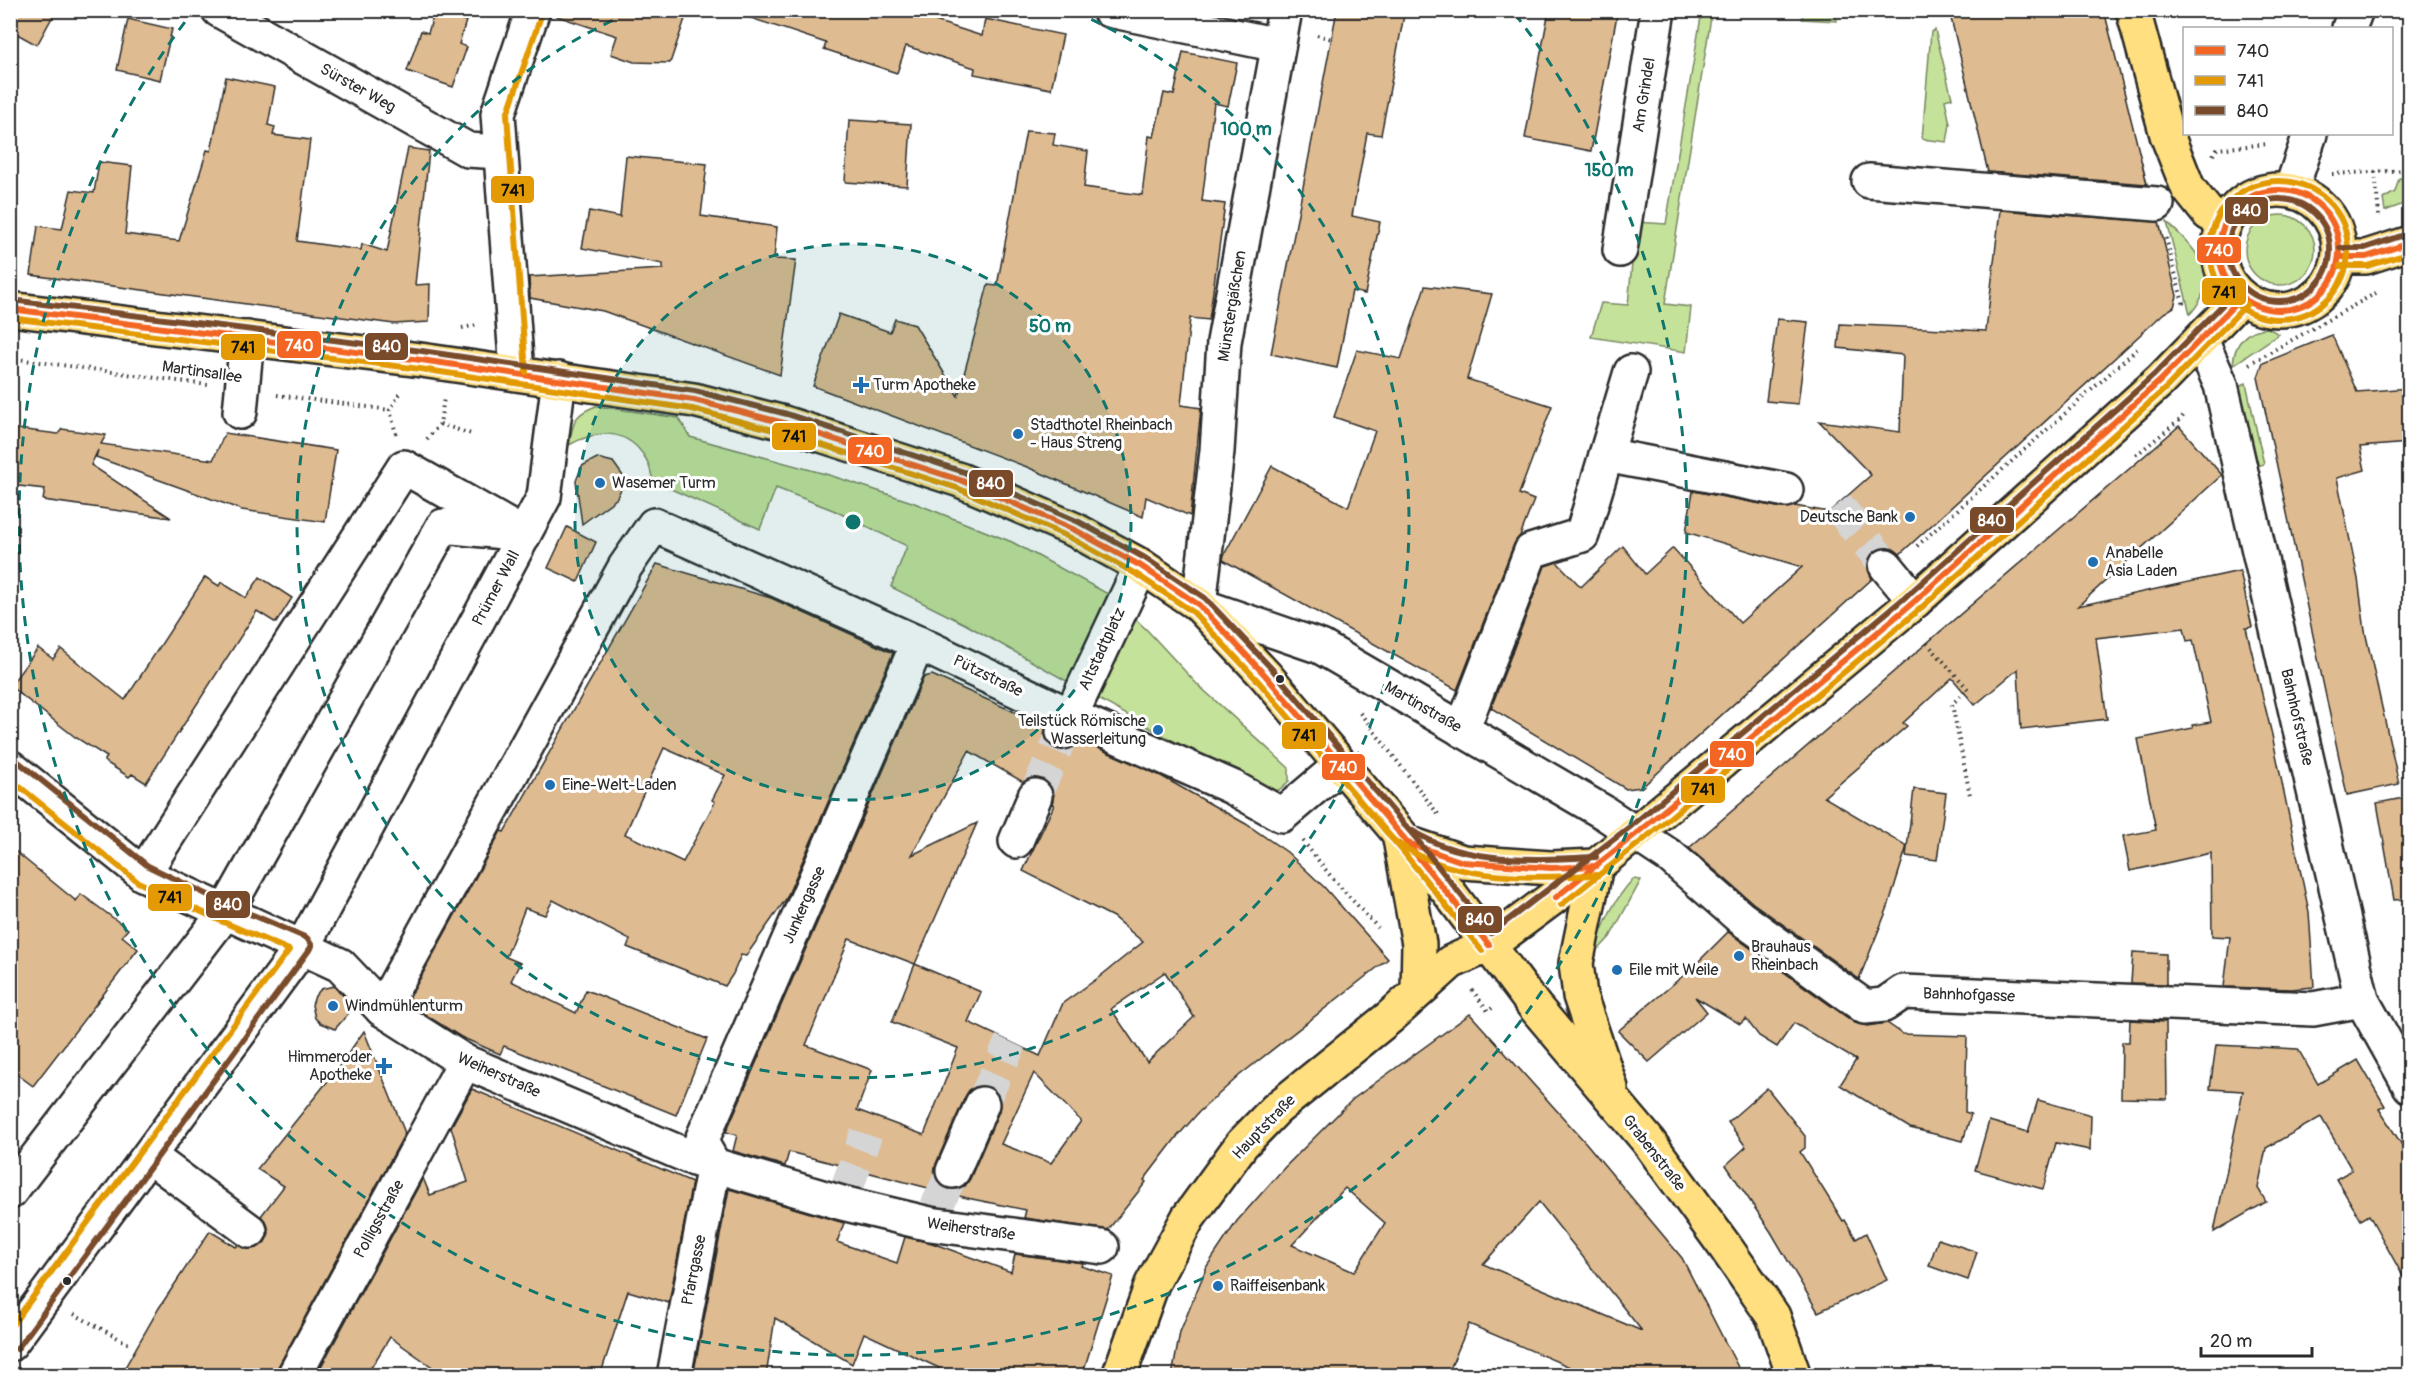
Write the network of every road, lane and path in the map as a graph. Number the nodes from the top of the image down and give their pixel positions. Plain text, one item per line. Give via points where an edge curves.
1 (219, 10) edge
2 (533, 10) edge
3 (1109, 10) edge
4 (1285, 10) edge
5 (1658, 10) edge
6 (2133, 10) edge
7 (2356, 10) edge
8 (2349, 27) edge
9 (1278, 45) junction
10 (2310, 135) edge
11 (2274, 143) dead end
12 (500, 152) junction
13 (2214, 153) dead end
14 (2409, 170) edge
15 (2375, 172) junction
16 (2328, 174) dead end
17 (1869, 181) dead end
18 (2291, 190) junction
19 (2160, 216) joint
20 (2225, 223) junction
21 (2401, 246) edge
22 (1620, 250) dead end
23 (2340, 257) junction
24 (2379, 292) dead end
25 (2241, 298) junction
26 (10, 309) edge
27 (2175, 311) dead end
28 (483, 324) dead end
29 (460, 328) dead end
30 (248, 338) junction
31 (2201, 340) junction
32 (2144, 343) dead end
33 (10, 358) edge
34 (1632, 372) dead end
35 (517, 373) junction
36 (559, 379) junction
37 (2221, 385) junction
38 (241, 401) junction
39 (390, 410) dead end
40 (440, 424) dead end
41 (471, 434) dead end
42 (429, 436) dead end
43 (435, 444) dead end
44 (1606, 455) junction
45 (1786, 490) dead end
46 (525, 534) junction
47 (1141, 566) junction
48 (1888, 568) joint
49 (1915, 601) junction
50 (1199, 605) junction
51 (918, 643) junction
52 (1927, 643) dead end
53 (1354, 705) dead end
54 (1067, 724) junction
55 (1462, 730) junction
56 (1341, 765) junction
57 (10, 767) edge
58 (1970, 795) dead end
59 (1035, 796) tunnel mouth
60 (1445, 819) dead end
61 (1637, 833) junction
62 (1403, 838) junction
63 (1016, 841) dead end
64 (1596, 866) junction
65 (143, 874) junction
66 (225, 913) junction
67 (1489, 945) junction
68 (303, 946) junction
69 (1418, 991) junction
70 (2362, 1000) junction
71 (382, 1009) junction
72 (465, 1062) junction
73 (2409, 1086) edge
74 (982, 1104) tunnel mouth
75 (1617, 1107) junction
76 (149, 1156) junction
77 (714, 1165) junction
78 (953, 1171) tunnel mouth
79 (10, 1192) edge
80 (249, 1231) dead end
81 (1102, 1246) dead end
82 (72, 1313) dead end
83 (10, 1344) edge
84 (131, 1345) dead end
85 (294, 1376) edge
86 (674, 1376) edge
87 (1119, 1376) edge
88 (1794, 1376) edge

1 - 12 street, Sürster Weg via 468,150
2 - 12 street via 498,114
3 - 9 street
4 - 9 street, Münstergäßchen
5 - 22 street, Am Grindel
6 - 20 main road via 2167,135 2188,188 2208,213
7 - 8 street
9 - 50 street, Münstergäßchen via 1224,342 1217,451
10 - 18 street
11 - 13 path via 2233,146
12 - 35 street
14 - 15 path
15 - 16 path
15 - 21 path via 2379,216
17 - 19 street
18 - 20 main road via 2264,191 2241,203
18 - 23 main road via 2318,203 2336,228
19 - 27 path via 2183,303
20 - 25 main road via 2220,239 2222,271
21 - 23 main road via 2366,257
23 - 25 main road via 2324,291 2311,302 2275,311
24 - 37 path via 2242,368
25 - 31 main road, Hauptstraße
26 - 30 main road, Martinstraße
28 - 29 path
30 - 35 main road, Martinstraße
30 - 38 street
31 - 37 street, Bahnhofstraße
31 - 49 main road, Hauptstraße
32 - 48 path
33 - 38 path, Martinsallee
34 - 44 street
35 - 36 main road, Martinstraße
36 - 46 street via 544,497
36 - 47 main road, Martinstraße via 694,400 873,450 981,489 1075,530
37 - 70 street, Bahnhofstraße
38 - 39 path, Martinsallee
40 - 41 path
42 - 43 path
44 - 45 street
44 - 55 street via 1582,536 1531,551
46 - 65 street via 404,467
46 - 66 street, Prümer Wall via 442,526
46 - 68 street, Prümer Wall
47 - 50 main road, Martinstraße
47 - 54 street, Altstadtplatz
48 - 49 street
49 - 61 main road, Hauptstraße
50 - 55 street, Martinstraße via 1321,647
50 - 56 main road, Martinstraße
51 - 54 street, Pützstraße
51 - 71 street, Pützstraße via 654,525 625,567
51 - 77 street, Junkergasse via 701,1142
52 - 58 path via 1968,689 1952,704
53 - 60 path
54 - 56 street, Pützstraße via 1232,787 1282,815
55 - 61 street, Martinstraße
56 - 62 main road, Martinstraße
57 - 65 street, Weiherstraße
59 - 63 street
61 - 64 main road, Hauptstraße
61 - 70 street, Bahnhofgasse via 1741,918 1865,1006 1884,1005 1904,992 2313,1009
62 - 64 main road via 1463,862 1551,868
62 - 67 main road, Martinstraße
62 - 69 main road via 1419,944
64 - 67 main road, Hauptstraße
64 - 75 main road via 1576,963 1580,996
65 - 66 street, Weiherstraße
66 - 68 street, Weiherstraße
66 - 79 street
67 - 69 main road, Hauptstraße via 1450,962
67 - 75 main road, Grabenstraße
68 - 71 street, Weiherstraße via 340,965
68 - 76 street, Prümer Wall
69 - 87 main road, Hauptstraße via 1276,1109 1242,1144 1188,1218 1152,1284
70 - 73 street, Bahnhofstraße
71 - 72 street, Weiherstraße
72 - 77 street, Weiherstraße
72 - 85 street, Polligsstraße
74 - 78 street
75 - 88 main road, Grabenstraße via 1648,1141 1773,1316
76 - 80 street
76 - 83 street, Prümer Wall
77 - 81 street, Weiherstraße via 843,1199
77 - 86 street, Pfarrgasse
82 - 84 path

